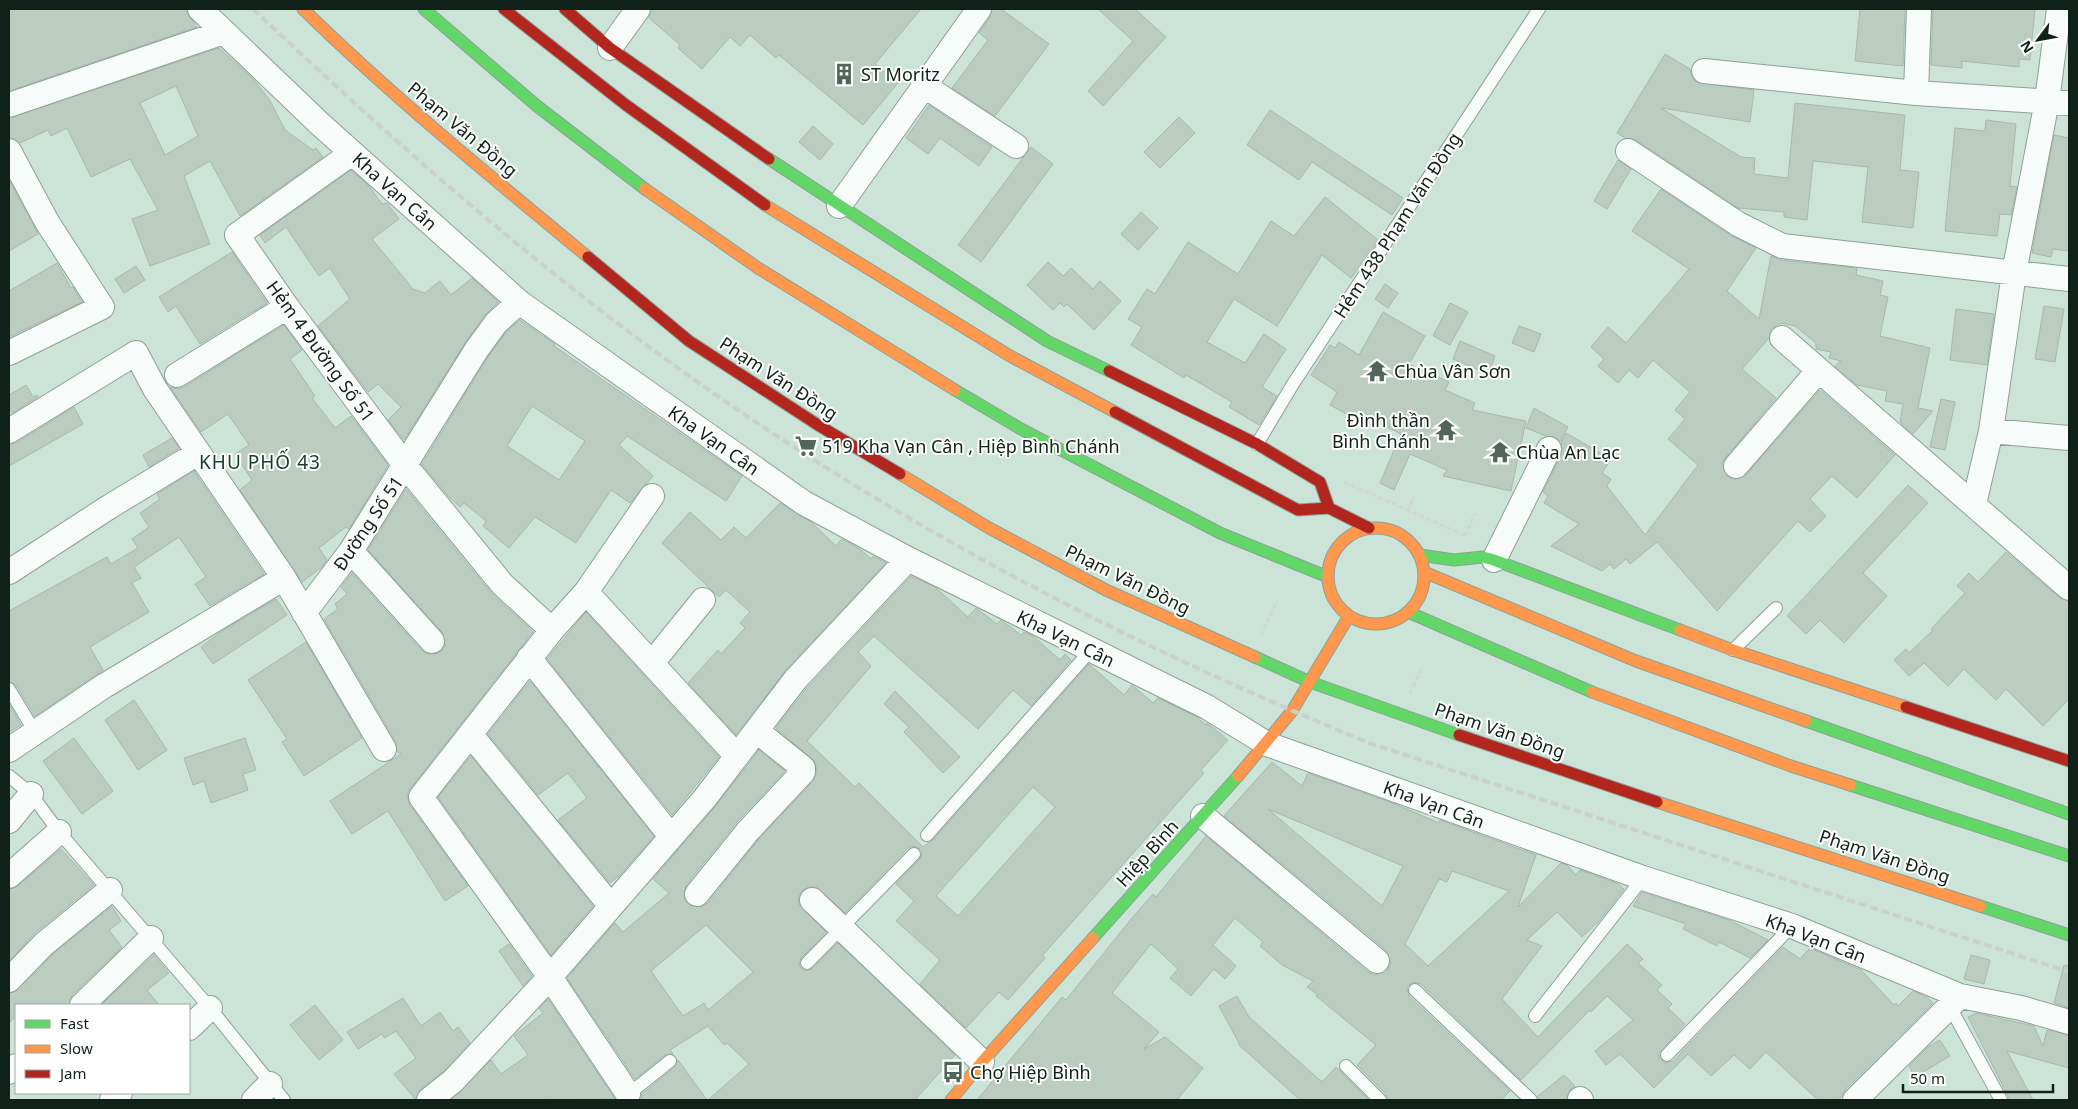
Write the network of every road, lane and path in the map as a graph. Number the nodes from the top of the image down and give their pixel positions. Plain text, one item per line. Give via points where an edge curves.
1 (200, 9) edge
2 (303, 9) edge
3 (424, 9) edge
4 (504, 9) edge
5 (564, 9) edge
6 (979, 9) edge
7 (1539, 9) edge
8 (1919, 9) edge
9 (2059, 9) edge
10 (634, 10) edge
11 (224, 32) junction
12 (610, 48) junction
13 (1704, 71) dead end
14 (923, 85) junction
15 (1916, 93) junction
16 (2058, 102) edge
17 (9, 105) edge
18 (1016, 146) dead end
19 (9, 151) edge
20 (1628, 151) dead end
21 (352, 153) junction
22 (839, 206) junction
23 (2014, 273) junction
24 (2069, 279) edge
25 (519, 302) junction
26 (287, 307) junction
27 (1782, 338) dead end
28 (9, 353) edge
29 (1818, 371) junction
30 (177, 376) dead end
31 (9, 431) edge
32 (1991, 431) junction
33 (2069, 438) edge
34 (1257, 444) junction
35 (1549, 449) dead end
36 (198, 453) junction
37 (406, 465) junction
38 (1736, 466) dead end
39 (1342, 481) dead end
40 (652, 496) dead end
41 (1414, 497) dead end
42 (1974, 504) junction
43 (1329, 508) junction
44 (1407, 512) junction
45 (1369, 528) junction
46 (351, 551) junction
47 (1420, 555) junction
48 (1497, 555) junction
49 (908, 559) junction
50 (9, 572) edge
51 (1424, 572) junction
52 (1328, 577) junction
53 (284, 578) junction
54 (2069, 588) edge
55 (586, 592) junction
56 (703, 600) dead end
57 (1277, 601) dead end
58 (1776, 608) dead end
59 (1408, 612) junction
60 (304, 613) junction
61 (1349, 616) junction
62 (552, 630) junction
63 (1260, 639) dead end
64 (432, 640) dead end
65 (1091, 650) junction
66 (1733, 650) junction
67 (529, 658) junction
68 (652, 663) junction
69 (1423, 665) dead end
70 (1310, 682) junction
71 (9, 689) edge
72 (1408, 699) dead end
73 (757, 731) junction
74 (35, 732) junction
75 (471, 735) junction
76 (1266, 744) junction
77 (9, 750) edge
78 (384, 750) dead end
79 (736, 755) junction
80 (2069, 761) edge
81 (9, 776) edge
82 (31, 794) junction
83 (2069, 814) edge
84 (1203, 816) junction
85 (9, 821) edge
86 (59, 832) junction
87 (670, 835) junction
88 (927, 835) dead end
89 (914, 854) dead end
90 (2069, 856) edge
91 (9, 876) edge
92 (1643, 878) junction
93 (110, 890) junction
94 (697, 894) dead end
95 (812, 900) dead end
96 (610, 905) junction
97 (1792, 926) junction
98 (841, 928) junction
99 (2069, 935) edge
100 (151, 938) junction
101 (1377, 961) dead end
102 (807, 963) dead end
103 (550, 977) junction
104 (9, 980) edge
105 (1414, 990) dead end
106 (1955, 1002) junction
107 (83, 1004) edge
108 (210, 1008) junction
109 (1535, 1016) dead end
110 (2069, 1022) edge
111 (190, 1027) edge
112 (1668, 1056) dead end
113 (670, 1061) dead end
114 (982, 1062) junction
115 (1346, 1066) dead end
116 (269, 1095) edge
117 (624, 1097) edge
118 (429, 1100) edge
119 (951, 1100) edge
120 (1380, 1100) edge
121 (1531, 1100) edge
122 (1855, 1100) edge
123 (2001, 1100) edge

1 - 11 street, Kha Vạn Cân
2 - 70 main road, Phạm Văn Đồng via 446,139 689,341 818,425 989,528 1106,590
3 - 52 main road via 545,112 672,210 899,357 1021,429 1220,533
4 - 43 main road via 626,105 764,204 1010,356 1298,510
5 - 12 main road
6 - 14 street
7 - 34 lane, Hẻm 438 Phạm Văn Đồng
8 - 15 street
9 - 16 street
10 - 12 street
11 - 17 street
11 - 21 street, Kha Vạn Cân
12 - 22 main road
13 - 15 street
14 - 18 street
14 - 22 street
15 - 16 street
16 - 23 street
19 - 28 street via 47,222 102,307
20 - 23 street via 1738,224 1782,246
21 - 25 street, Kha Vạn Cân
21 - 26 street, Hẻm 4 Đường Số 51 via 237,236
22 - 34 main road via 1047,340
23 - 24 street
23 - 32 street
25 - 37 street, Đường Số 51 via 496,323 477,349
25 - 49 street, Kha Vạn Cân via 804,503
26 - 30 street
26 - 37 street, Hẻm 4 Đường Số 51
27 - 29 street
29 - 38 street
29 - 42 street
31 - 36 street via 136,353 155,389
32 - 33 street
32 - 42 street
34 - 43 main road via 1320,482
35 - 48 street
36 - 50 street
36 - 53 street
37 - 46 street, Đường Số 51
37 - 62 street, Hẻm 4 Đường Số 51 via 502,584
39 - 44 path
40 - 55 street
41 - 44 path
42 - 54 street
43 - 45 main road
44 - 48 path
45 - 47 main road via 1384,528 1398,533
45 - 52 main road via 1346,537 1337,547 1330,560
46 - 60 street, Đường Số 51
46 - 64 street
47 - 48 main road via 1454,560
47 - 51 main road
48 - 66 main road
49 - 65 street, Kha Vạn Cân
49 - 73 street via 795,680
51 - 59 main road via 1420,597
51 - 83 main road via 1636,661
52 - 61 main road via 1331,596
53 - 60 street
53 - 74 street via 104,686
55 - 62 street
55 - 68 street
56 - 68 street
57 - 63 path
58 - 66 lane
59 - 61 main road via 1397,620 1379,624 1361,622
59 - 90 main road via 1577,686 1791,766
60 - 78 street
61 - 70 main road, Hiệp Bình
62 - 67 street
65 - 76 street, Kha Vạn Cân via 1207,707
65 - 88 lane
66 - 80 main road
67 - 75 street
67 - 87 street
68 - 79 street
69 - 72 path
70 - 76 main road, Hiệp Bình
70 - 99 main road, Phạm Văn Đồng via 1550,767
71 - 74 lane
73 - 79 street
73 - 94 street via 804,770
74 - 77 street
75 - 96 street
75 - 103 street via 421,797
76 - 84 main road, Hiệp Bình
76 - 92 street, Kha Vạn Cân
79 - 87 street via 705,798
81 - 82 lane
82 - 85 street
82 - 86 lane
84 - 101 street
84 - 114 main road, Hiệp Bình
86 - 91 street
86 - 93 lane
87 - 96 street
89 - 98 lane
92 - 97 street, Kha Vạn Cân
92 - 109 lane
93 - 100 lane
93 - 104 street via 44,944
95 - 98 street
96 - 103 street
97 - 106 street, Kha Vạn Cân
97 - 112 lane
98 - 102 lane
98 - 114 street
100 - 107 street
100 - 108 lane
103 - 117 street
103 - 118 street via 453,1081
105 - 121 lane
106 - 110 street, Kha Vạn Cân via 2021,1008
106 - 122 street
106 - 123 lane
108 - 111 street
108 - 116 lane
113 - 117 lane
114 - 119 main road, Hiệp Bình
115 - 120 lane

